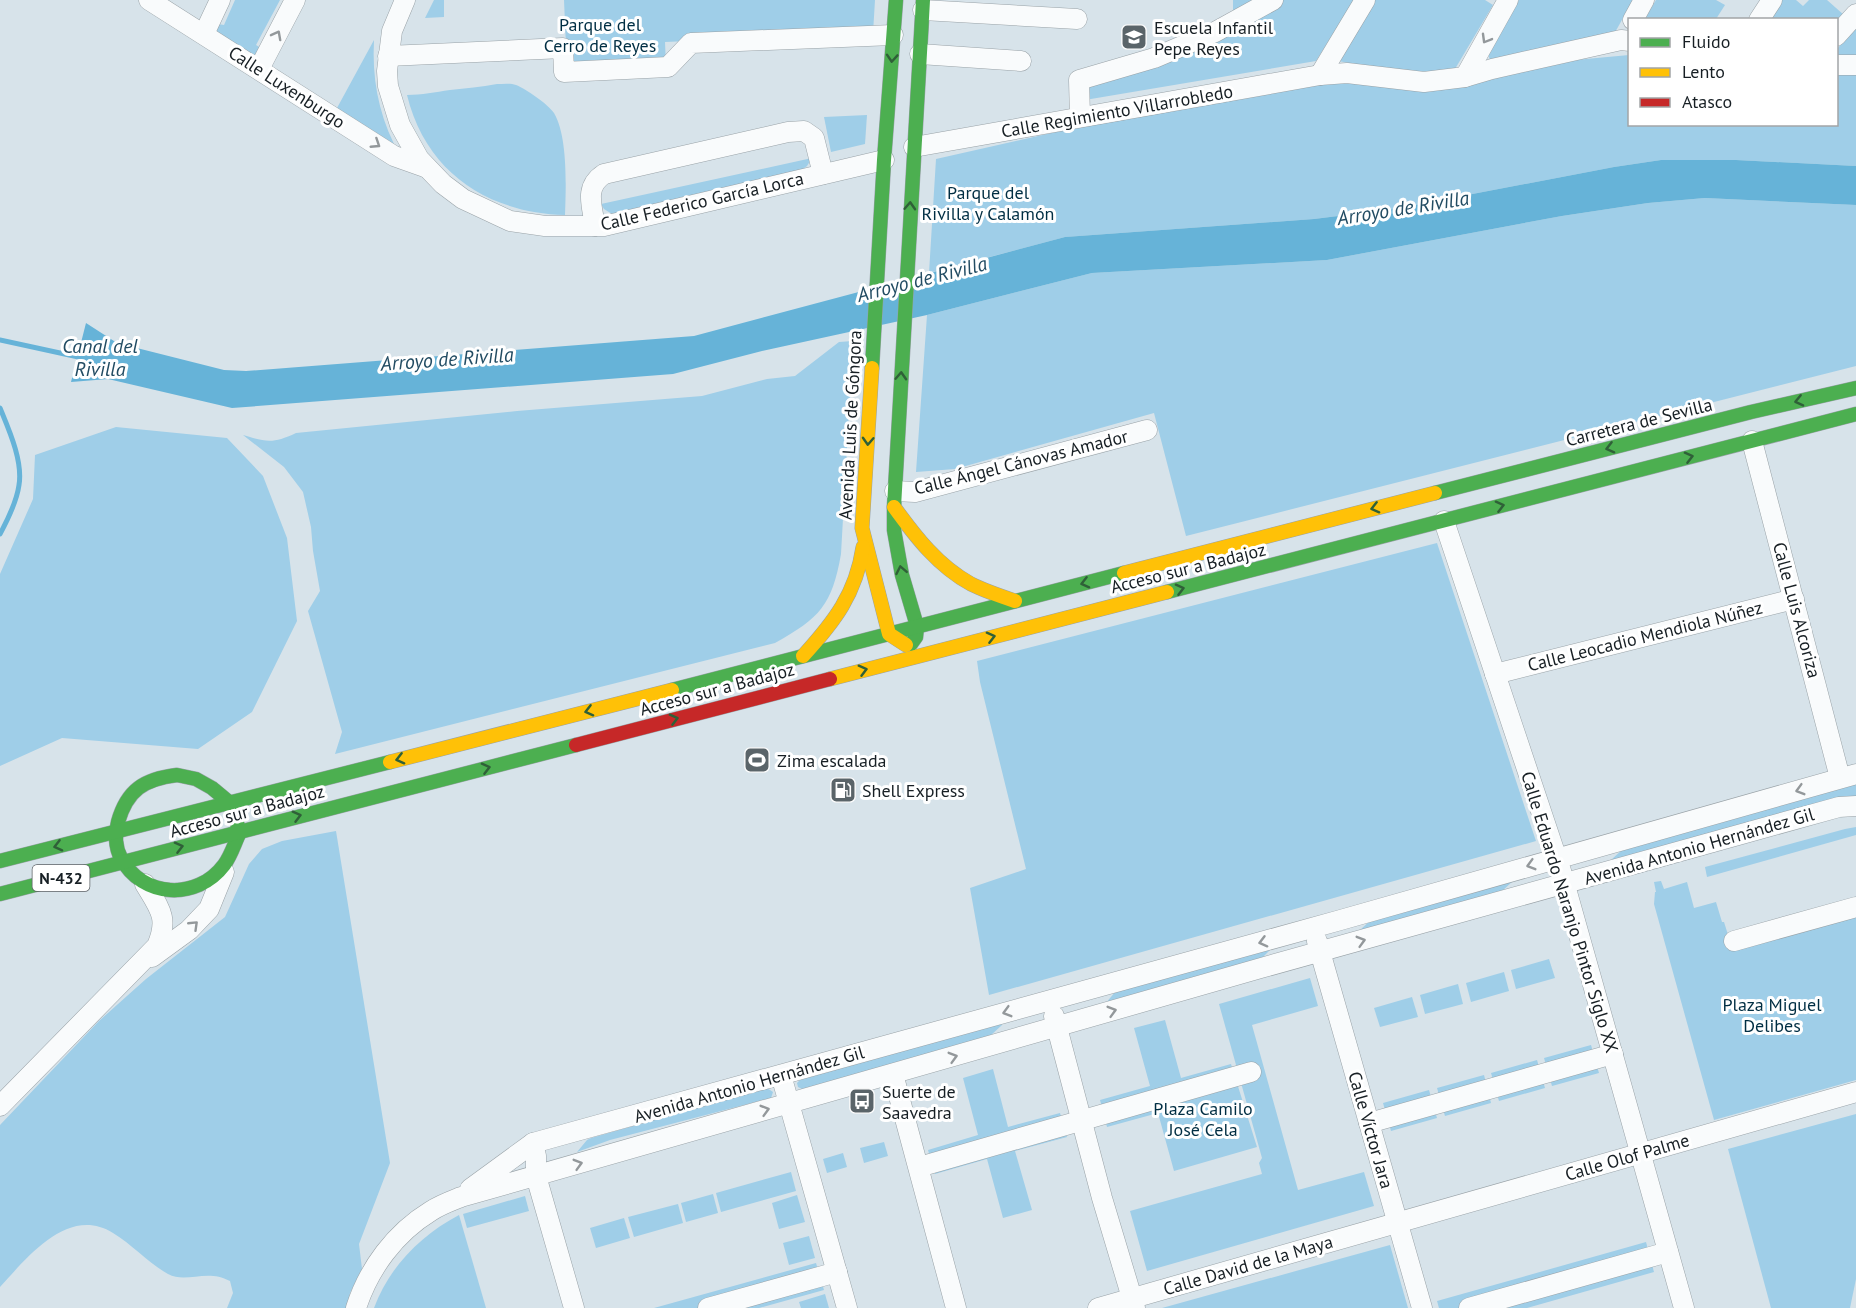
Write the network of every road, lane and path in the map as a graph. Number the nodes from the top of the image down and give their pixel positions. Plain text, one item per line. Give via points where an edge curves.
1 (149, 0) edge
2 (220, 0) edge
3 (295, 0) edge
4 (405, 0) edge
5 (896, 0) edge
6 (1273, 0) edge
7 (1365, 0) edge
8 (1508, 0) edge
9 (1644, 0) edge
10 (1772, 0) edge
11 (923, 5) edge
12 (1856, 14) edge
13 (1634, 18) edge
14 (1760, 18) edge
15 (1077, 19) dead end
16 (204, 34) junction
17 (1838, 34) edge
18 (893, 35) junction
19 (1627, 35) edge
20 (920, 54) junction
21 (388, 56) junction
22 (1021, 61) dead end
23 (1838, 65) edge
24 (1856, 65) edge
25 (259, 69) junction
26 (1320, 75) junction
27 (1465, 77) junction
28 (1080, 117) junction
29 (914, 147) junction
30 (884, 160) junction
31 (428, 168) junction
32 (823, 174) junction
33 (595, 226) junction
34 (1856, 388) edge
35 (1856, 414) edge
36 (1147, 430) dead end
37 (1752, 441) junction
38 (1432, 494) joint
39 (894, 499) junction
40 (1444, 521) junction
41 (864, 537) junction
42 (1794, 599) junction
43 (1015, 601) junction
44 (917, 626) junction
45 (889, 633) junction
46 (909, 646) junction
47 (935, 652) junction
48 (803, 656) junction
49 (889, 663) junction
50 (1495, 674) junction
51 (1848, 776) edge
52 (230, 803) junction
53 (1856, 806) edge
54 (240, 832) junction
55 (115, 833) junction
56 (230, 859) junction
57 (0, 861) edge
58 (123, 861) junction
59 (1561, 871) junction
60 (145, 884) junction
61 (0, 894) edge
62 (1856, 907) edge
63 (1317, 940) junction
64 (1734, 941) dead end
65 (131, 973) junction
66 (1053, 1014) junction
67 (1613, 1054) junction
68 (1251, 1072) dead end
69 (892, 1074) junction
70 (781, 1075) junction
71 (1856, 1092) edge
72 (789, 1104) junction
73 (0, 1106) edge
74 (1081, 1121) junction
75 (1369, 1123) junction
76 (534, 1150) junction
77 (1641, 1153) junction
78 (919, 1167) junction
79 (536, 1176) junction
80 (461, 1197) junction
81 (1397, 1222) junction
82 (1668, 1252) junction
83 (837, 1272) junction
84 (1134, 1303) edge
85 (356, 1308) edge
86 (574, 1308) edge
87 (708, 1308) edge
88 (847, 1308) edge
89 (956, 1308) edge
90 (1098, 1308) edge
91 (1422, 1308) edge
92 (1469, 1308) edge
93 (1684, 1308) edge

1 - 16 street, Calle Luxenburgo
2 - 16 street
25 -> 3 street
4 - 21 street, Calle Federico García Lorca via 392,31
5 - 18 main road, Avenida Luis de Góngora
6 - 28 street via 1215,32 1164,53 1078,80
7 - 26 street
8 -> 27 street
9 - 13 street
10 - 14 street
11 - 15 street
11 - 20 main road
12 - 17 street
16 - 25 street, Calle Luxenburgo
18 - 21 street via 691,43 668,68 564,72 563,48
18 -> 30 main road, Avenida Luis de Góngora
19 - 27 street, Calle Regimiento Villarrobledo
20 - 22 street
20 - 29 main road
21 - 31 street, Calle Federico García Lorca via 388,86 400,125 412,150
23 - 24 street
25 -> 31 street, Calle Luxenburgo via 394,156
26 - 27 street, Calle Regimiento Villarrobledo via 1347,73 1424,82
26 - 28 street, Calle Regimiento Villarrobledo
28 - 29 street, Calle Regimiento Villarrobledo
39 -> 29 main road
30 - 32 street, Calle Federico García Lorca
30 -> 41 main road, Avenida Luis de Góngora
31 - 33 street, Calle Federico García Lorca via 463,199 510,221
32 - 33 street, Calle Federico García Lorca
32 - 33 street via 814,138 804,131 788,132 604,174 595,180 591,192
34 -> 38 main road, Carretera de Sevilla
35 - 37 main road
36 - 39 street, Calle Ángel Cánovas Amador
40 -> 37 main road
37 - 42 street, Calle Luis Alcoriza
38 -> 43 main road, Acceso sur a Badajoz
39 - 43 main road via 926,547 951,570 971,584
44 -> 39 main road via 902,575 894,530
47 -> 40 main road, Acceso sur a Badajoz
40 - 50 street, Calle Eduardo Naranjo Pintor Siglo XX
41 - 45 main road, Avenida Luis de Góngora
41 - 48 main road via 859,568 847,601
42 - 50 street, Calle Leocadio Mendiola Núñez
42 - 51 street, Calle Luis Alcoriza
43 - 44 main road, Acceso sur a Badajoz
44 - 45 main road, Acceso sur a Badajoz
44 - 46 main road via 916,637
45 - 46 main road
45 - 48 main road, Acceso sur a Badajoz
46 - 47 main road
46 - 49 main road
47 - 49 main road, Acceso sur a Badajoz
48 -> 52 main road, Acceso sur a Badajoz
54 -> 49 main road, Acceso sur a Badajoz
50 - 59 street, Calle Eduardo Naranjo Pintor Siglo XX
51 -> 59 street, Avenida Antonio Hernández Gil via 1622,840
52 - 54 main road
52 - 55 main road, Acceso sur a Badajoz
52 - 55 main road via 196,779 177,774 159,777 141,784 127,798
53 - 59 street, Avenida Antonio Hernández Gil
54 - 56 main road
58 -> 54 main road, Acceso sur a Badajoz
55 -> 57 main road, Acceso sur a Badajoz
55 - 58 main road
56 - 60 main road via 219,873 190,889 175,892
65 -> 56 street via 189,930 210,909
58 - 60 main road
58 - 61 main road, Acceso sur a Badajoz / N-432
63 -> 59 street, Avenida Antonio Hernández Gil via 1507,900
59 -> 63 street, Avenida Antonio Hernández Gil via 1366,912
59 - 67 street, Calle Eduardo Naranjo Pintor Siglo XX
60 - 65 street via 159,907 163,931 157,946
62 - 64 street
66 -> 63 street, Avenida Antonio Hernández Gil via 1261,968
63 -> 66 street, Avenida Antonio Hernández Gil via 1114,983
63 - 75 street, Calle Víctor Jara
65 - 73 street
69 -> 66 street, Avenida Antonio Hernández Gil via 983,1048
66 -> 70 street, Avenida Antonio Hernández Gil
66 - 74 street
67 - 75 street
67 - 77 street, Calle Eduardo Naranjo Pintor Siglo XX
68 - 74 street
69 - 72 street, Avenida Antonio Hernández Gil
69 - 78 street
70 - 72 street
70 - 76 street, Avenida Antonio Hernández Gil via 594,1127
71 - 77 street, Calle Olof Palme
79 -> 72 street, Avenida Antonio Hernández Gil
72 - 83 street
74 - 78 street
74 - 84 street
75 - 81 street, Calle Víctor Jara
76 - 79 street
76 - 80 street, Avenida Antonio Hernández Gil
77 - 81 street, Calle Olof Palme
77 - 82 street, Calle Eduardo Naranjo Pintor Siglo XX
78 - 89 street
79 - 80 street, Avenida Antonio Hernández Gil
79 - 86 street
80 - 85 street, Avenida Antonio Hernández Gil via 432,1210 385,1251
81 - 84 street, Calle David de la Maya
81 - 91 street, Calle Víctor Jara
82 - 92 street
82 - 93 street, Calle Eduardo Naranjo Pintor Siglo XX
83 - 87 street
83 - 88 street
84 - 90 street, Calle David de la Maya

